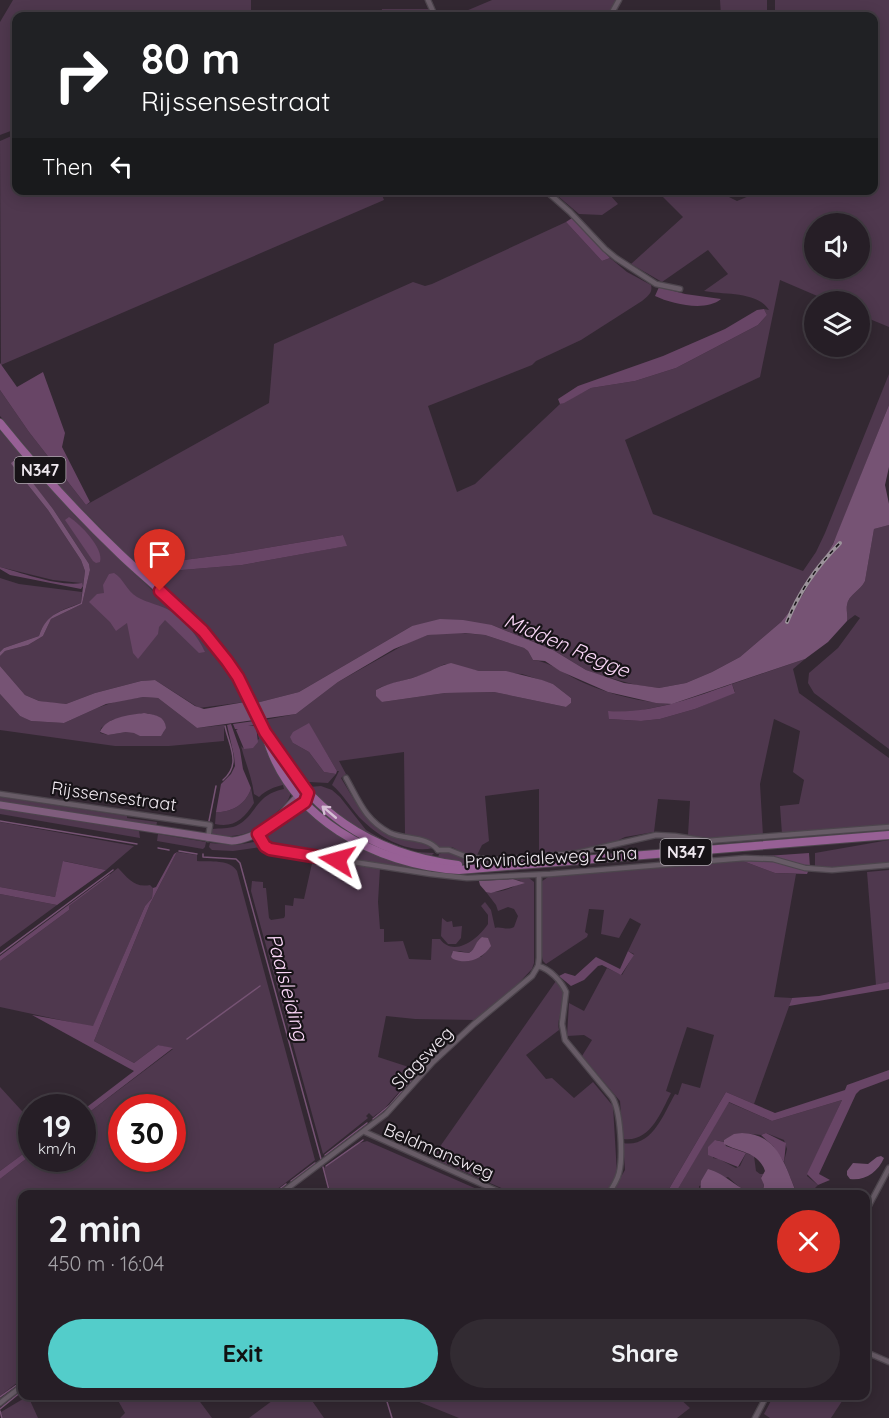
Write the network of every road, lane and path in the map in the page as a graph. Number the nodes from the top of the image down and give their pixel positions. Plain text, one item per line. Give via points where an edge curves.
1 (551, 195) edge
2 (680, 289) dead end
3 (0, 423) edge
4 (264, 729) junction
5 (346, 778) dead end
6 (308, 793) junction
7 (0, 795) edge
8 (298, 795) junction
9 (305, 802) junction
10 (0, 805) edge
11 (269, 827) junction
12 (889, 827) edge
13 (258, 834) junction
14 (889, 835) edge
15 (208, 839) junction
16 (438, 850) junction
17 (433, 865) junction
18 (889, 865) edge
19 (539, 875) junction
20 (538, 966) junction
21 (365, 1132) junction
22 (889, 1168) edge
23 (285, 1190) edge
24 (495, 1190) edge
25 (611, 1190) edge
26 (870, 1204) edge
27 (870, 1354) edge
28 (889, 1362) edge
29 (18, 1389) edge
30 (764, 1400) edge
31 (0, 1403) edge
32 (755, 1418) edge

1 - 2 street via 616,258 656,284
3 - 4 main road, N347 via 85,519 203,631 227,661
4 - 6 main road, N347
4 - 8 main road, N347 via 269,748
5 - 16 street, Provincialeweg Zuna via 368,817 390,832 430,842
6 - 8 main road
6 - 9 main road
17 -> 6 main road, Provincialeweg Zuna / N347 via 366,838
7 - 15 street, Rijssensestraat via 210,825
8 - 9 main road, Provincialeweg Zuna / N347
8 - 11 main road, Rijssensestraat
9 - 11 main road, Rijssensestraat
9 - 17 main road, Provincialeweg Zuna / N347 via 328,824 363,846 401,861
10 - 15 main road, Rijssensestraat
11 - 13 main road, Rijssensestraat
12 - 16 street, Provincialeweg Zuna via 707,842 656,835 577,853 495,860
13 - 15 main road, Rijssensestraat via 236,841
13 - 19 street, Provincialeweg Zuna via 270,849 431,874 467,878
14 - 17 main road, Provincialeweg Zuna / N347 via 459,870
16 - 17 street
18 - 19 street, Provincialeweg Zuna via 832,870 745,858
19 - 20 street
20 - 21 street, Slagsweg via 524,984 433,1062 391,1110
20 - 25 street via 552,974 566,992 564,1040 616,1107 620,1168
21 - 23 street, Slagsweg
21 - 24 street, Beldmansweg
22 - 26 street
27 - 28 street
29 - 31 street
30 - 32 street

